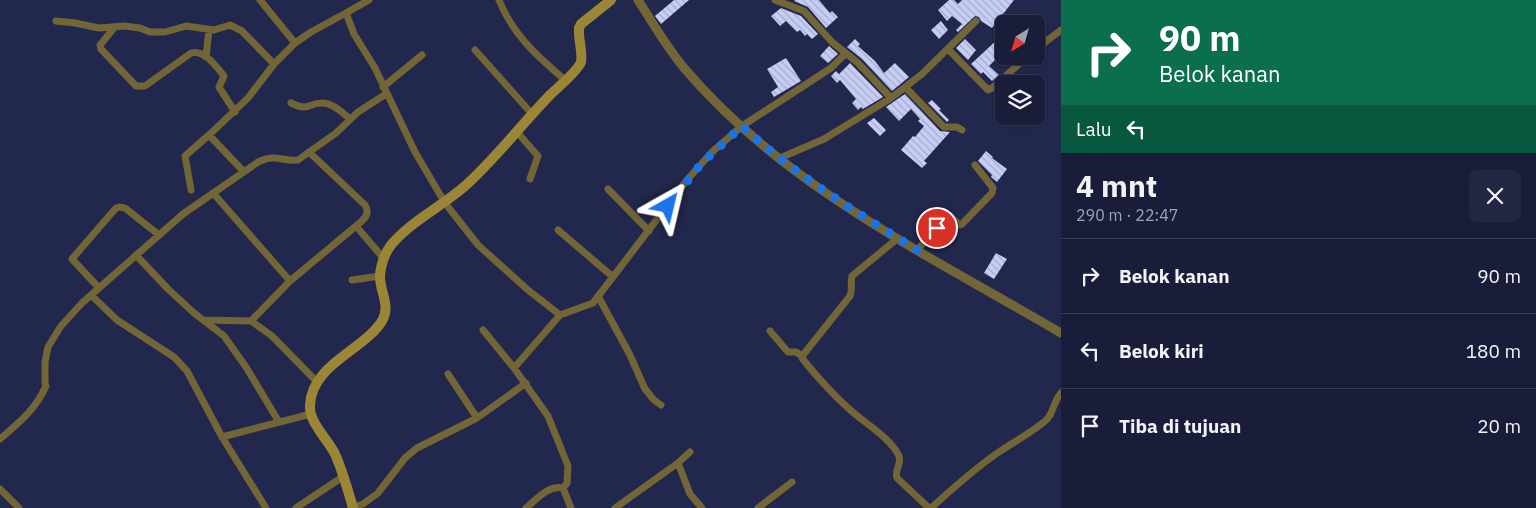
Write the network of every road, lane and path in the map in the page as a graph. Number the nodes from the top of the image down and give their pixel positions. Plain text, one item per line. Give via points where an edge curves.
1 (260, 0) edge
2 (369, 0) edge
3 (499, 0) edge
4 (611, 0) edge
5 (638, 0) edge
6 (775, 0) edge
7 (346, 13) junction
8 (56, 21) dead end
9 (976, 22) dead end
10 (114, 28) junction
11 (209, 30) junction
12 (1061, 30) edge
13 (1045, 42) edge
14 (295, 43) junction
15 (948, 49) junction
16 (475, 50) dead end
17 (846, 54) junction
18 (422, 55) dead end
19 (206, 58) junction
20 (274, 64) junction
21 (1018, 65) edge
22 (565, 80) junction
23 (906, 88) junction
24 (384, 90) junction
25 (891, 98) junction
26 (291, 103) dead end
27 (235, 112) junction
28 (532, 114) junction
29 (350, 119) junction
30 (742, 126) junction
31 (962, 130) dead end
32 (516, 131) junction
33 (209, 135) junction
34 (309, 152) junction
35 (780, 158) junction
36 (975, 165) dead end
37 (244, 172) junction
38 (530, 179) dead end
39 (608, 189) dead end
40 (191, 190) dead end
41 (213, 193) junction
42 (445, 203) junction
43 (356, 226) junction
44 (558, 230) dead end
45 (649, 231) junction
46 (159, 235) junction
47 (898, 238) junction
48 (917, 250) junction
49 (136, 255) junction
50 (384, 259) junction
51 (380, 276) junction
52 (613, 278) junction
53 (352, 280) dead end
54 (290, 281) junction
55 (99, 288) junction
56 (91, 295) junction
57 (598, 296) junction
58 (560, 315) junction
59 (204, 320) junction
60 (251, 321) junction
61 (483, 330) dead end
62 (770, 331) dead end
63 (1061, 333) edge
64 (802, 356) junction
65 (514, 368) junction
66 (448, 374) dead end
67 (317, 382) junction
68 (526, 383) junction
69 (1061, 394) edge
70 (661, 405) dead end
71 (311, 414) junction
72 (477, 418) junction
73 (279, 422) junction
74 (222, 437) junction
75 (0, 439) edge
76 (690, 452) dead end
77 (678, 463) junction
78 (344, 476) junction
79 (792, 482) dead end
80 (0, 488) edge
81 (563, 488) junction
82 (19, 508) edge
83 (266, 508) edge
84 (296, 508) edge
85 (353, 508) edge
86 (526, 508) edge
87 (571, 508) edge
88 (615, 508) edge
89 (702, 508) edge
90 (758, 508) edge
91 (930, 508) edge

1 - 14 street
2 - 7 street
3 - 22 street via 512,26
4 - 22 main road via 581,24 578,33 580,64
5 - 30 street via 686,70
6 - 17 street via 804,11
7 - 14 street
7 - 24 street
8 - 10 street
9 - 15 street
10 - 11 street via 124,26 165,32 186,26
10 - 19 street via 100,45 101,50 139,87 190,53 198,52
11 - 19 street
11 - 20 street via 234,26
12 - 13 street
14 - 20 street
15 - 21 street via 988,90
15 - 23 street
16 - 28 street
17 - 25 street
17 - 30 street via 831,68
18 - 24 street
19 - 27 street via 224,76 219,88
20 - 27 street
22 - 28 main road
23 - 25 street
23 - 31 street via 944,127
24 - 29 street
24 - 42 street
25 - 35 street via 824,139
26 - 29 street via 306,108 322,103 340,110
27 - 33 street
28 - 32 main road
29 - 34 street
30 - 35 street
30 - 45 street via 701,164
32 - 38 street via 538,156
32 - 42 main road
33 - 37 street
33 - 40 street via 185,156
34 - 37 street via 292,161 268,158
34 - 43 street via 365,205 368,210 365,219
35 - 47 street via 826,193
36 - 48 street via 993,188 992,193 962,224 947,217
37 - 41 street
39 - 45 street
41 - 46 street
41 - 54 street
42 - 50 main road via 408,228 390,247
42 - 58 street via 478,245
43 - 50 street
43 - 54 street
44 - 52 street
45 - 52 street
46 - 49 street
46 - 55 street via 125,208 116,208 72,257
47 - 48 street
47 - 64 street via 852,276 850,296
48 - 63 street
49 - 55 street
49 - 59 street via 168,290
50 - 51 main road
51 - 53 street
51 - 67 main road via 385,306 382,321 325,371
52 - 57 street
54 - 60 street
55 - 56 street
56 - 74 street via 117,320 174,356 187,371
56 - 75 street via 61,326 48,347 46,386 35,407
57 - 58 street via 589,305
57 - 70 street via 645,389
58 - 65 street
59 - 60 street
59 - 73 street via 224,336
60 - 67 street via 279,343
61 - 65 street
62 - 64 street via 788,352
64 - 91 street via 853,413 892,447 900,457 897,478
65 - 68 street
66 - 72 street
67 - 71 main road via 309,406
68 - 72 street
68 - 81 street via 548,416 568,466 567,484
69 - 91 street via 1046,422 995,455
71 - 73 street
71 - 78 main road
72 - 85 street via 417,448 405,458 378,493
73 - 74 street
74 - 83 street
76 - 77 street
77 - 88 street
77 - 89 street via 690,494
78 - 84 street
78 - 85 main road
79 - 90 street
80 - 82 street
81 - 86 street via 547,491
81 - 87 street

